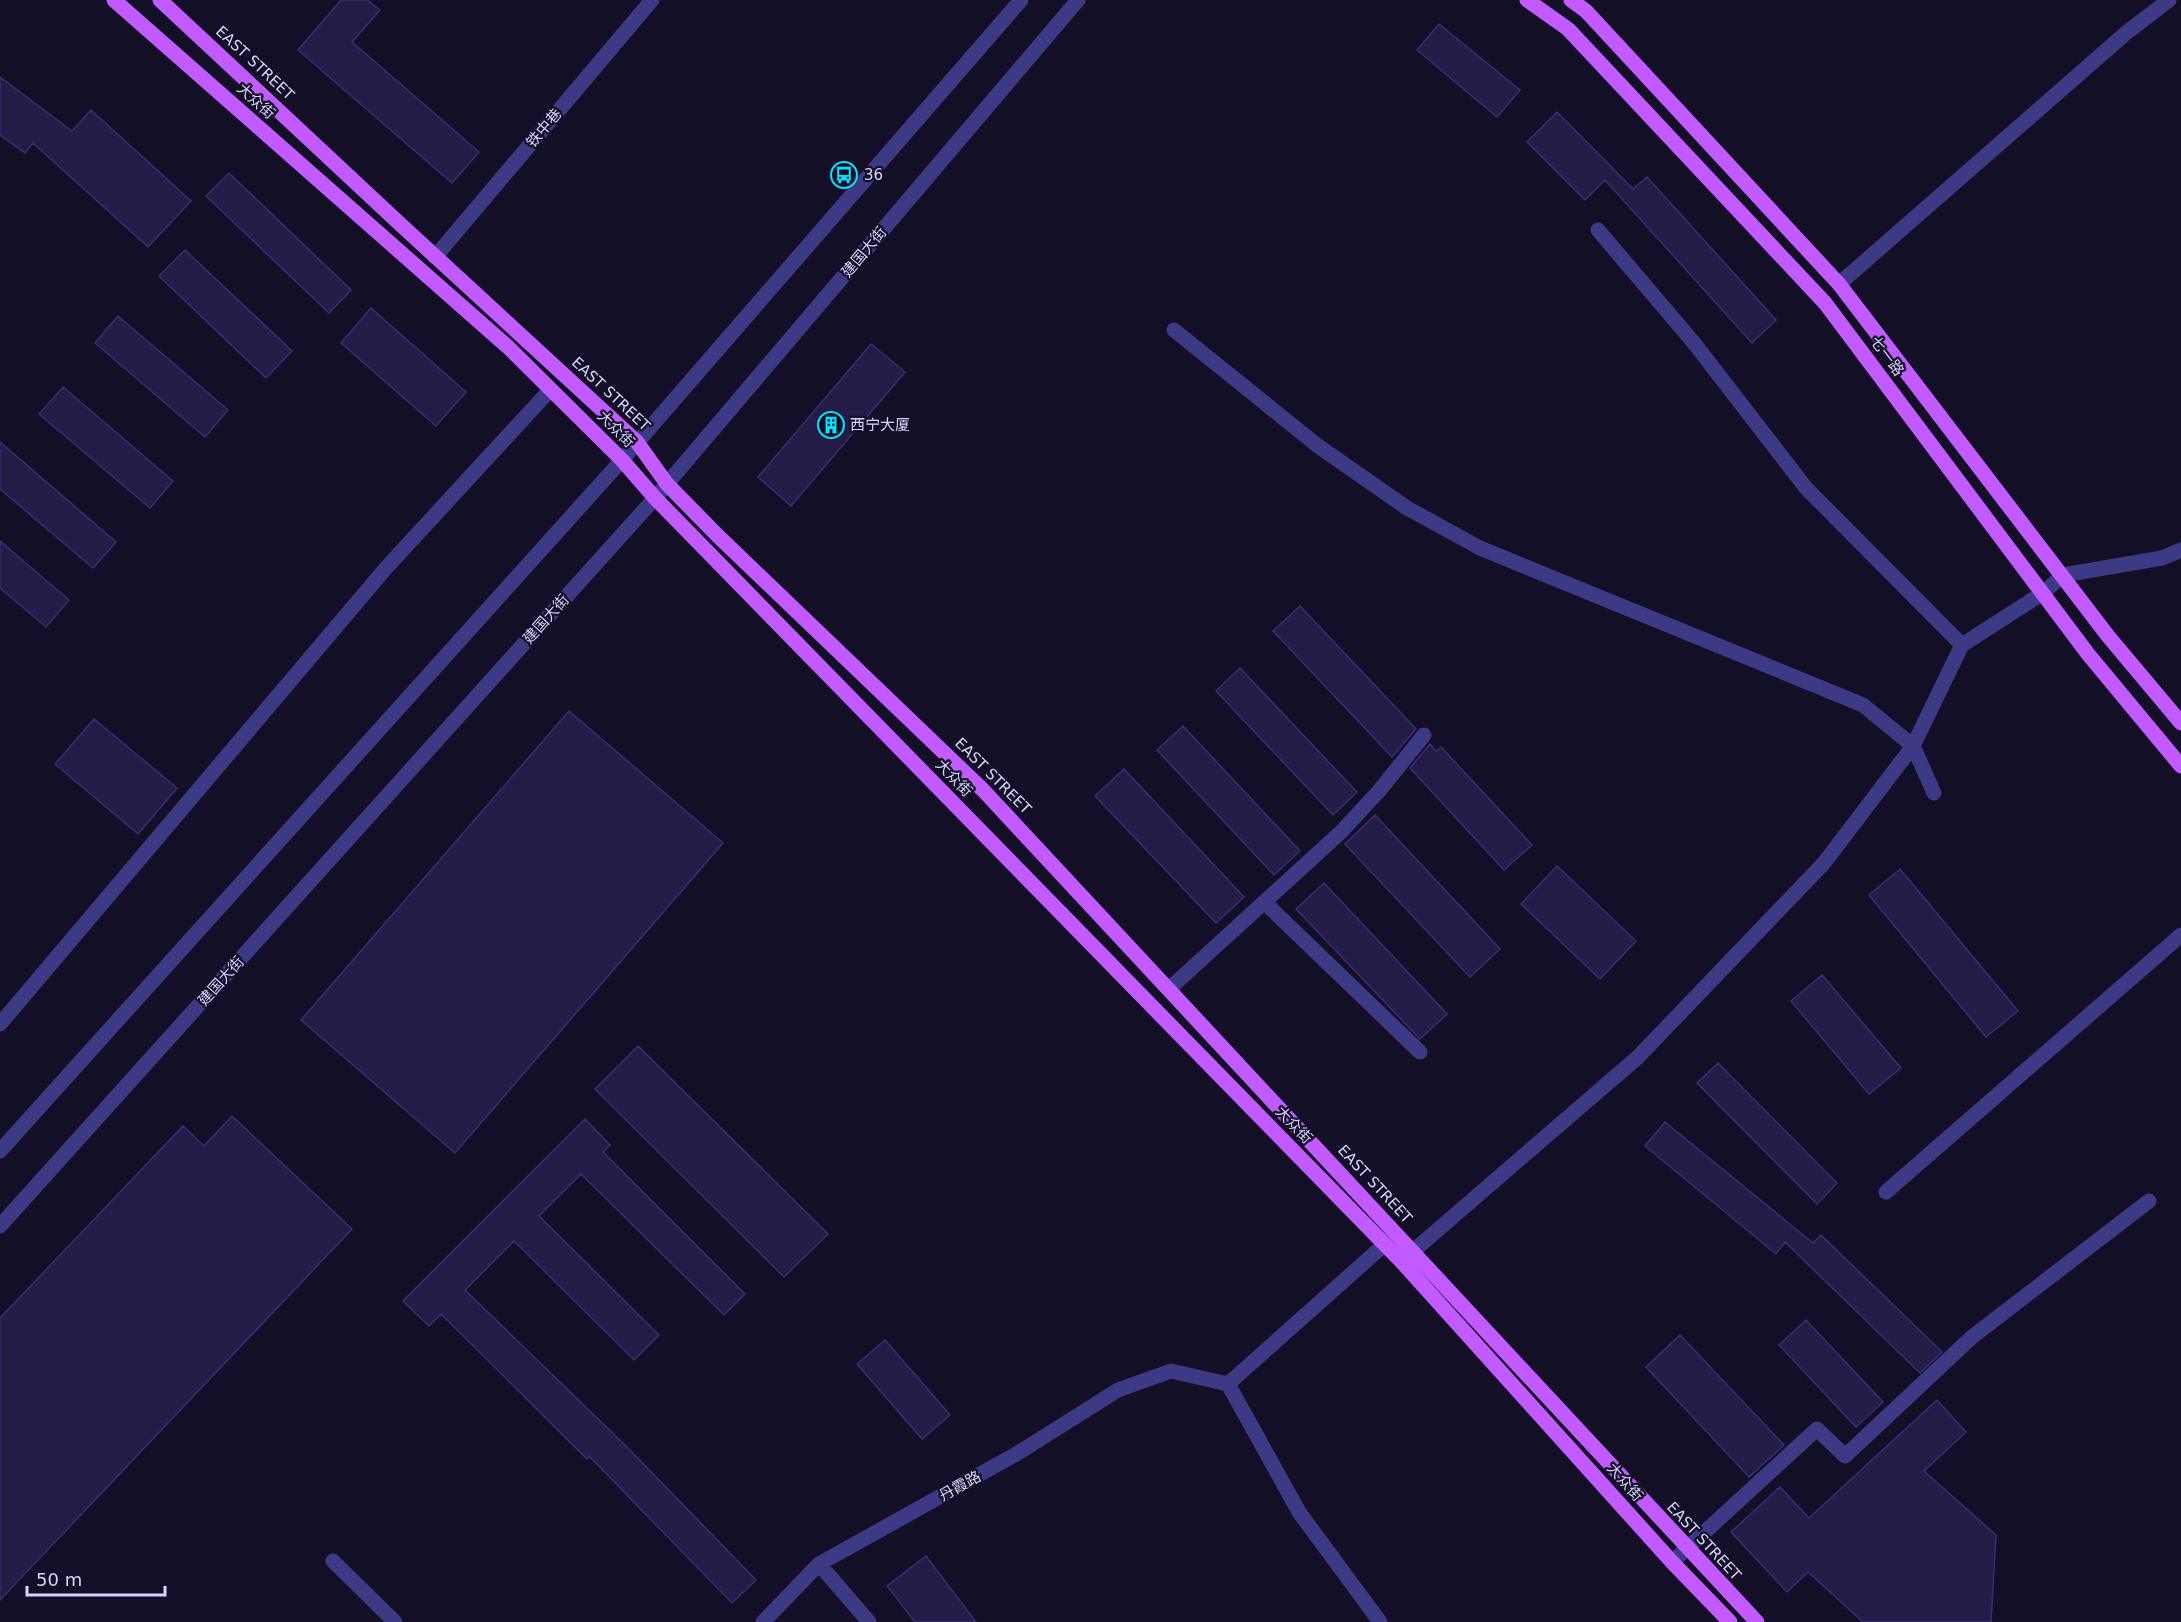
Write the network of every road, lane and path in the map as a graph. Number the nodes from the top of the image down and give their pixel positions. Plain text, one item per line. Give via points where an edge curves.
1 (114, 0) edge
2 (160, 0) edge
3 (652, 0) edge
4 (1021, 0) edge
5 (1078, 0) edge
6 (1527, 0) edge
7 (1571, 0) edge
8 (2169, 0) edge
9 (1598, 230) dead end
10 (435, 257) junction
11 (1839, 284) junction
12 (1174, 330) dead end
13 (550, 390) junction
14 (638, 442) junction
15 (622, 460) junction
16 (668, 483) junction
17 (655, 498) junction
18 (2181, 550) edge
19 (2063, 575) junction
20 (2043, 593) junction
21 (1962, 645) junction
22 (2181, 723) edge
23 (1424, 735) dead end
24 (1913, 746) junction
25 (2181, 765) edge
26 (1934, 794) dead end
27 (1264, 902) junction
28 (2181, 935) edge
29 (1169, 990) junction
30 (0, 1024) edge
31 (1420, 1052) dead end
32 (0, 1151) edge
33 (1886, 1192) dead end
34 (2149, 1201) dead end
35 (0, 1226) edge
36 (1385, 1244) junction
37 (1407, 1256) junction
38 (1228, 1384) junction
39 (1687, 1549) junction
40 (333, 1561) dead end
41 (1672, 1562) junction
42 (819, 1564) junction
43 (395, 1622) edge
44 (763, 1622) edge
45 (869, 1622) edge
46 (1380, 1622) edge
47 (1730, 1622) edge
48 (1757, 1622) edge

1 - 13 main road, 大众街 via 508,347
2 - 10 main road, EAST STREET
3 - 10 street, 铁中巷
4 - 14 street
5 - 16 street, 建国大街
6 - 20 main road, 七一路 via 1568,29 1825,303
7 - 11 main road, 七一路 via 1586,11
8 - 11 street via 2126,33
9 - 21 street via 1694,343 1806,488
10 - 14 main road, EAST STREET
11 - 19 main road, 七一路
12 - 24 street via 1318,446 1417,513 1480,548 1863,705
13 - 15 main road, 大众街
13 - 30 street via 386,568
14 - 15 street
14 - 16 main road, EAST STREET
15 - 17 main road, 大众街
15 - 32 street
16 - 17 street, 建国大街
16 - 29 main road, EAST STREET via 717,535 983,790
17 - 35 street, 建国大街
17 - 36 main road, 大众街
18 - 19 street via 2162,558
19 - 20 street
19 - 22 main road, 七一路
20 - 21 street
20 - 25 main road, 七一路 via 2088,654
21 - 24 street
23 - 27 street via 1341,832
24 - 26 street
24 - 37 street via 1824,863 1638,1057
27 - 29 street
27 - 31 street
28 - 33 street
29 - 37 main road, EAST STREET
34 - 39 street via 1972,1337 1845,1456 1817,1429
36 - 37 main road, 大众街
36 - 38 street
37 - 39 main road, EAST STREET
37 - 41 main road, 大众街
38 - 42 street, 丹霞路 via 1171,1371 1118,1390 1018,1453
38 - 46 street via 1299,1512
39 - 41 street
39 - 48 main road, EAST STREET
40 - 43 street
41 - 47 main road, 大众街
42 - 44 street, 丹霞路
42 - 45 street

